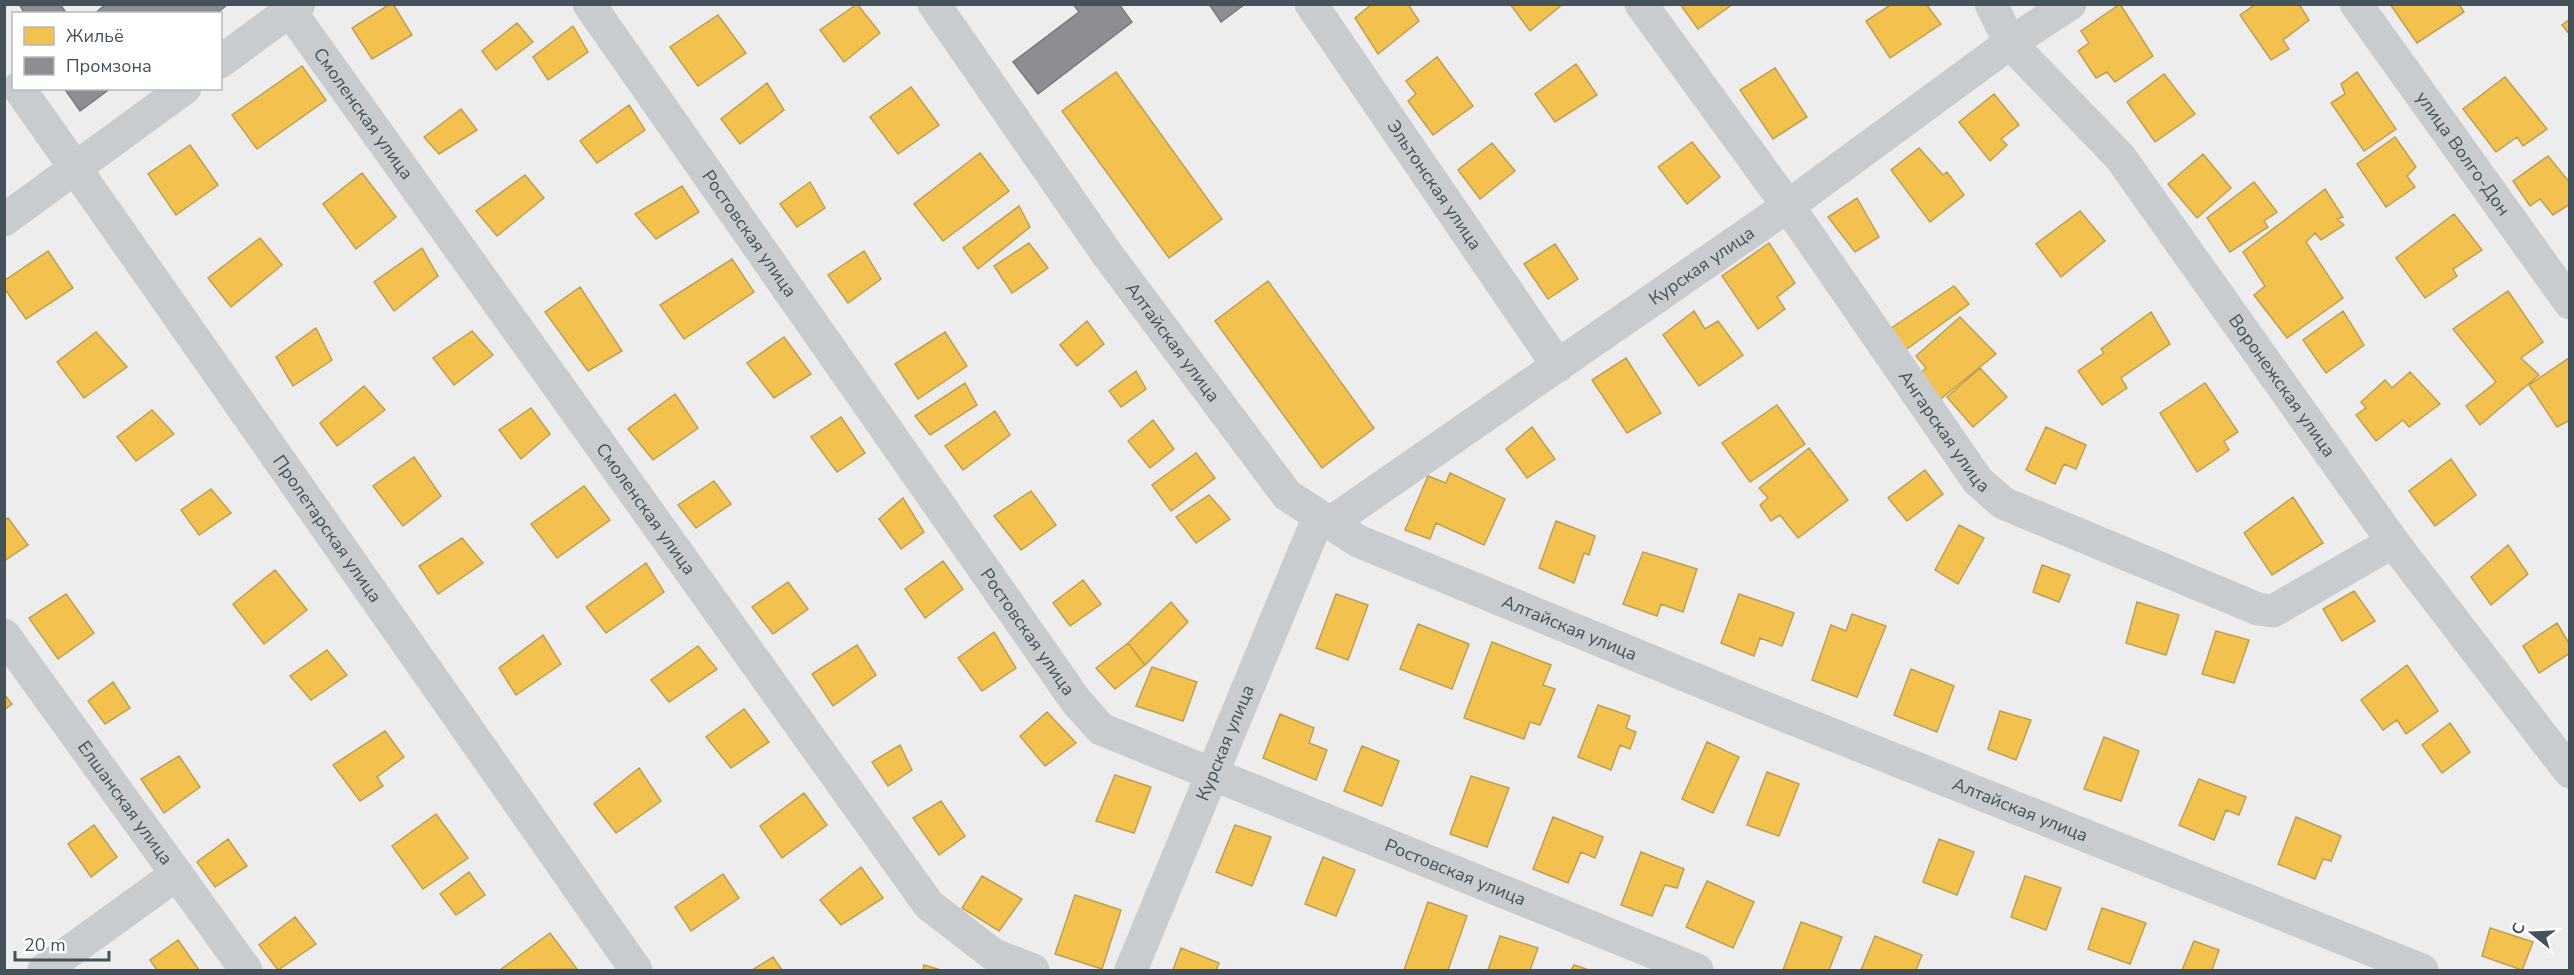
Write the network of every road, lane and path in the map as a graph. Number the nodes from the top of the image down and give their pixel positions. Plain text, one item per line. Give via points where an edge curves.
1 (589, 4) edge
2 (934, 4) edge
3 (1311, 4) edge
4 (1641, 4) edge
5 (1991, 4) edge
6 (2070, 4) edge
7 (2356, 4) edge
8 (295, 8) edge
9 (2010, 43) junction
10 (222, 61) edge
11 (20, 90) edge
12 (182, 90) edge
13 (76, 169) junction
14 (1788, 206) junction
15 (4, 220) edge
16 (2570, 303) edge
17 (1558, 366) junction
18 (1325, 520) junction
19 (2393, 542) junction
20 (4, 635) edge
21 (2570, 772) edge
22 (1212, 775) junction
23 (177, 874) junction
24 (44, 970) edge
25 (246, 970) edge
26 (636, 970) edge
27 (1033, 970) edge
28 (1131, 970) edge
29 (1697, 970) edge
30 (2422, 970) edge

1 - 22 street, Ростовская улица via 1077,700 1101,729
2 - 18 street, Алтайская улица via 1107,254 1287,495
3 - 17 street, Эльтонская улица
4 - 14 street, Ангарская улица
5 - 9 street, Воронежская улица
6 - 9 street, Курская улица
7 - 16 street, улица Волго-Дон
8 - 10 street
8 - 27 street, Смоленская улица via 930,905 994,955
9 - 14 street, Курская улица
9 - 19 street, Воронежская улица via 2120,157
11 - 13 street, Пролетарская улица
12 - 13 street
13 - 15 street
13 - 26 street, Пролетарская улица
14 - 17 street, Курская улица
14 - 19 street, Ангарская улица via 1978,481 2003,503 2258,609 2273,611
17 - 18 street, Курская улица
18 - 22 street, Курская улица
18 - 30 street, Алтайская улица via 1358,541 1650,661
19 - 21 street, Воронежская улица
20 - 23 street, Елшанская улица
22 - 28 street, Курская улица
22 - 29 street, Ростовская улица
23 - 24 street
23 - 25 street, Елшанская улица

